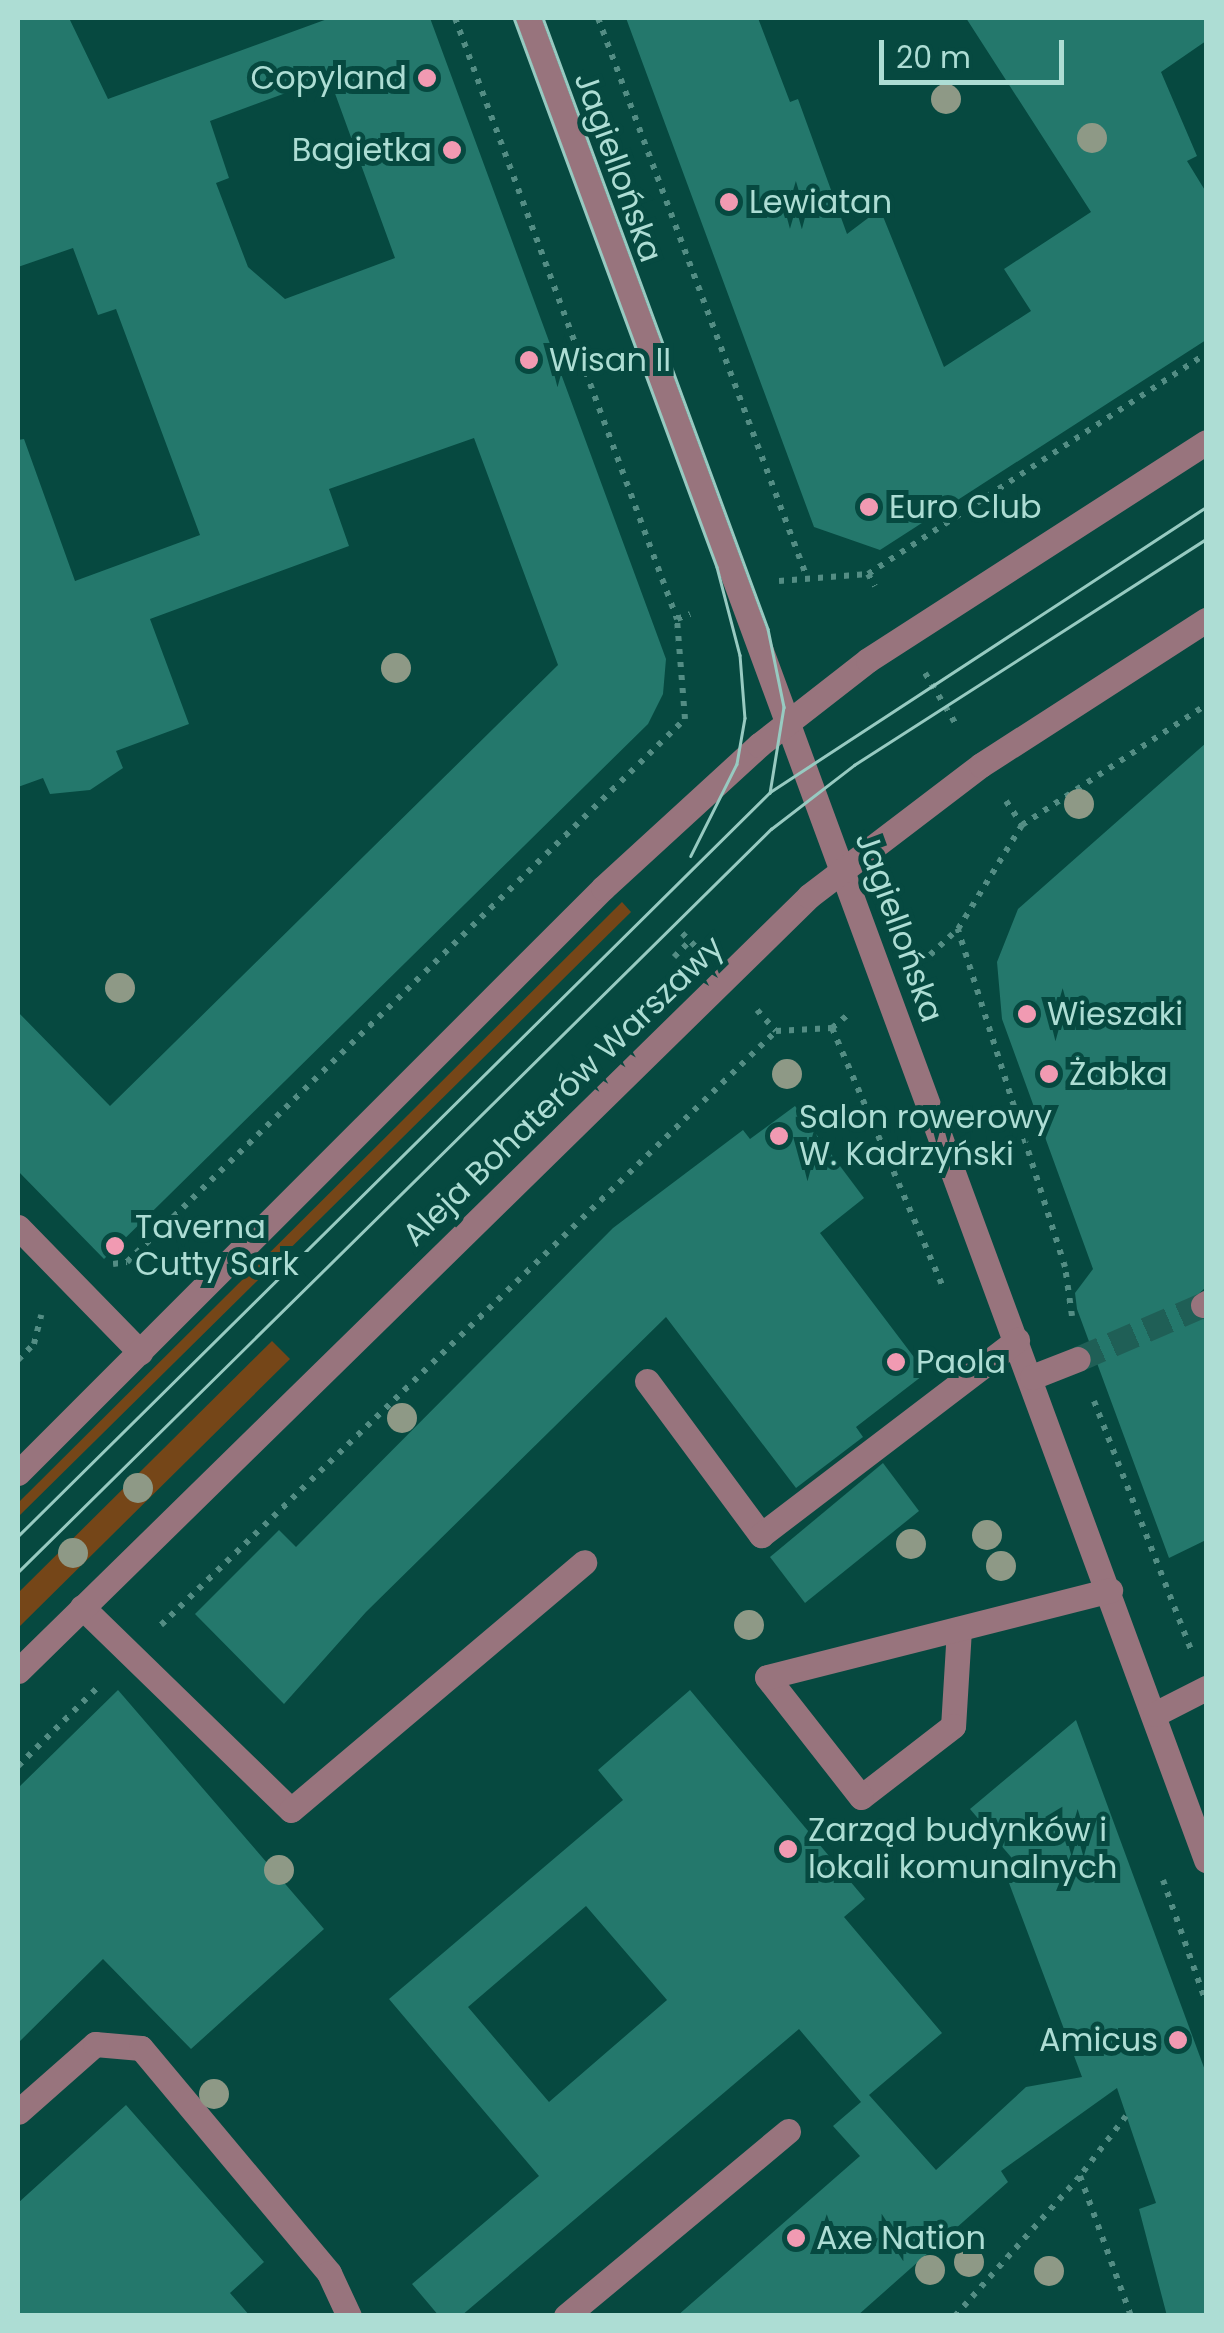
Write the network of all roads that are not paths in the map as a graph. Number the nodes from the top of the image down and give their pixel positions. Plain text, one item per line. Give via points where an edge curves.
1 (528, 18) edge
2 (1206, 442) edge
3 (1206, 620) edge
4 (786, 722) junction
5 (844, 866) junction
6 (18, 1227) edge
7 (1017, 1340) junction
8 (140, 1352) junction
9 (1078, 1359) tunnel mouth
10 (1032, 1378) junction
11 (648, 1382) dead end
12 (18, 1472) edge
13 (584, 1562) dead end
14 (1110, 1590) junction
15 (82, 1607) junction
16 (959, 1630) junction
17 (18, 1672) edge
18 (1203, 1679) edge
19 (1155, 1714) junction
20 (1206, 1860) edge
21 (18, 2112) edge
22 (788, 2131) dead end
23 (350, 2316) edge
24 (566, 2316) edge

1 - 4 street, Jagiellońska
2 - 4 street via 904,636
3 - 5 street, Aleja Bohaterów Warszawy via 981,765
4 - 5 street, Jagiellońska
4 - 8 street via 604,888
5 - 7 street, Jagiellońska
5 - 15 street, Aleja Bohaterów Warszawy
6 - 8 street
7 - 10 street, Jagiellońska
7 - 11 street via 761,1535
8 - 12 street
9 - 10 street
10 - 14 street, Jagiellońska
13 - 15 street via 291,1810
14 - 16 street
14 - 19 street, Jagiellońska
15 - 17 street, Aleja Bohaterów Warszawy
16 - 16 street via 940,1634 768,1676 861,1797 953,1726
18 - 19 street
19 - 20 street, Jagiellońska
21 - 23 street via 95,2044 141,2048 329,2273
22 - 24 street

